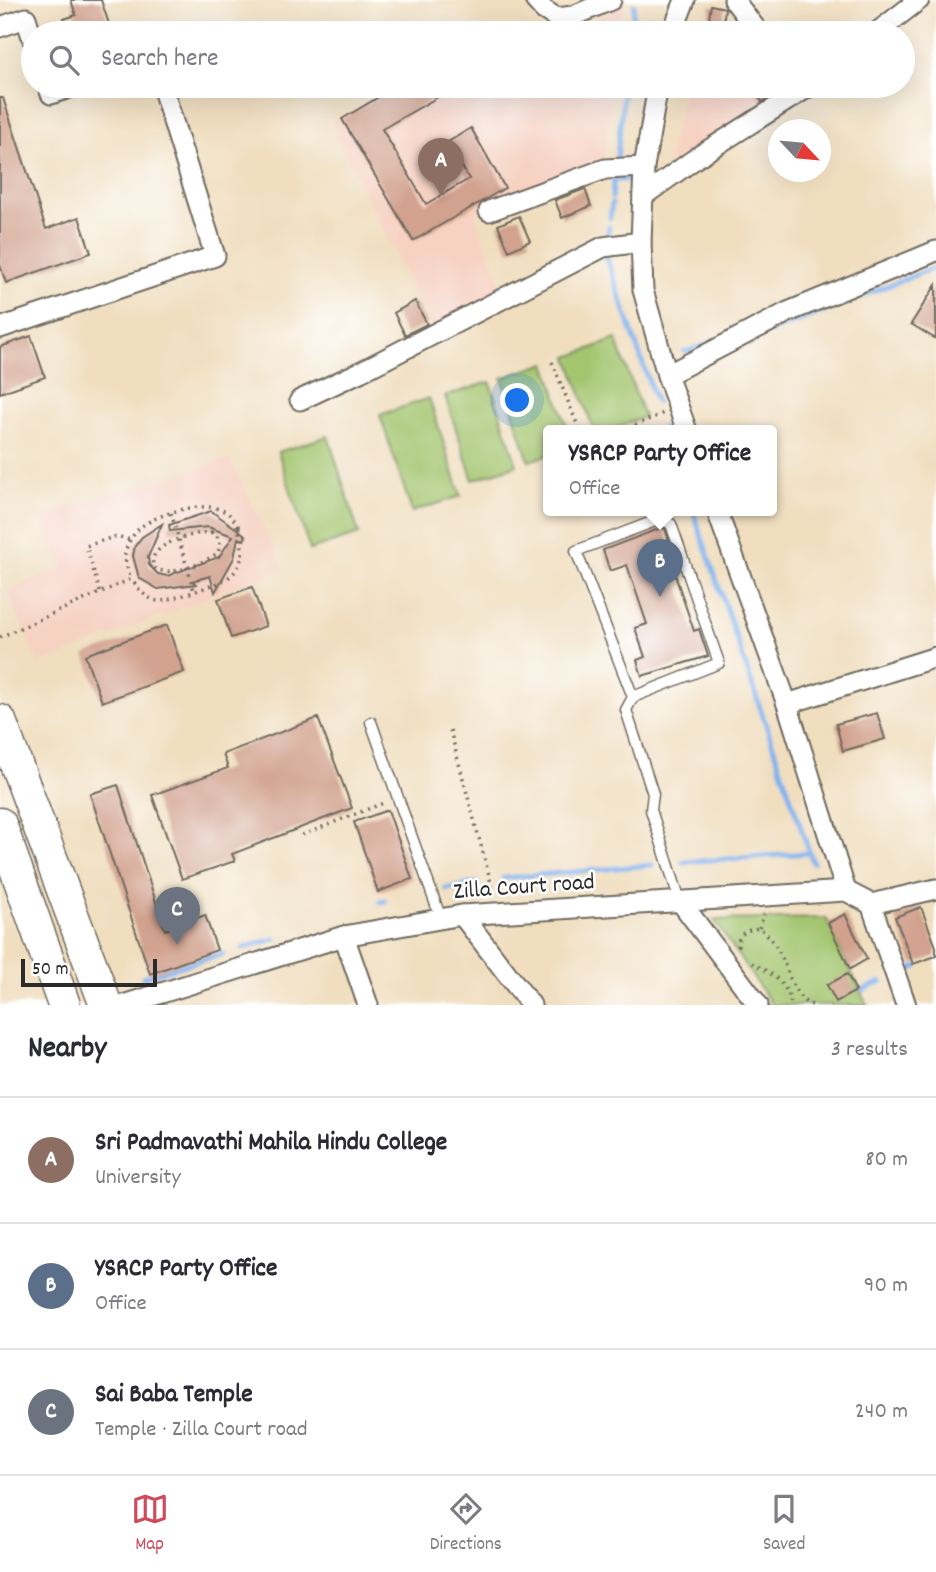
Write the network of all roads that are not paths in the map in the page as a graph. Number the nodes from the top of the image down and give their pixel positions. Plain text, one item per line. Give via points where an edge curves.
1 (535, 0) edge
2 (611, 0) edge
3 (685, 0) edge
4 (734, 0) edge
5 (919, 0) edge
6 (27, 21) edge
7 (677, 21) edge
8 (750, 21) edge
9 (892, 21) edge
10 (0, 27) edge
11 (166, 98) edge
12 (656, 98) edge
13 (789, 98) edge
14 (644, 167) junction
15 (643, 196) junction
16 (489, 211) dead end
17 (641, 242) junction
18 (936, 251) edge
19 (0, 328) edge
20 (667, 375) junction
21 (300, 400) dead end
22 (685, 425) edge
23 (719, 516) edge
24 (936, 657) edge
25 (633, 697) junction
26 (787, 704) junction
27 (0, 721) edge
28 (371, 722) dead end
29 (0, 824) edge
30 (936, 889) edge
31 (846, 891) junction
32 (680, 901) junction
33 (871, 904) junction
34 (462, 915) junction
35 (441, 919) junction
36 (344, 936) junction
37 (103, 1004) edge
38 (64, 1005) edge
39 (368, 1005) edge
40 (531, 1005) edge
41 (758, 1005) edge
42 (906, 1005) edge

1 - 2 street via 557,18
3 - 7 street
4 - 8 street
5 - 9 street
6 - 10 street
11 - 19 street via 215,256
12 - 14 street
13 - 15 street
14 - 15 street
14 - 16 street via 605,169
15 - 17 street
17 - 20 street via 642,289
17 - 21 street via 603,247
18 - 20 street via 788,312
20 - 22 street
23 - 26 street
24 - 26 street
25 - 25 lane via 576,551 660,519 671,524 719,663
25 - 32 lane via 626,710
26 - 31 street
27 - 37 main road
28 - 35 lane
29 - 38 main road
30 - 33 street
31 - 32 street, Zilla Court road
31 - 33 street
32 - 34 street, Zilla Court road
32 - 41 street
33 - 42 street
34 - 35 street, Zilla Court road
34 - 40 street
35 - 36 street, Zilla Court road
36 - 37 street, Zilla Court road
36 - 39 street

